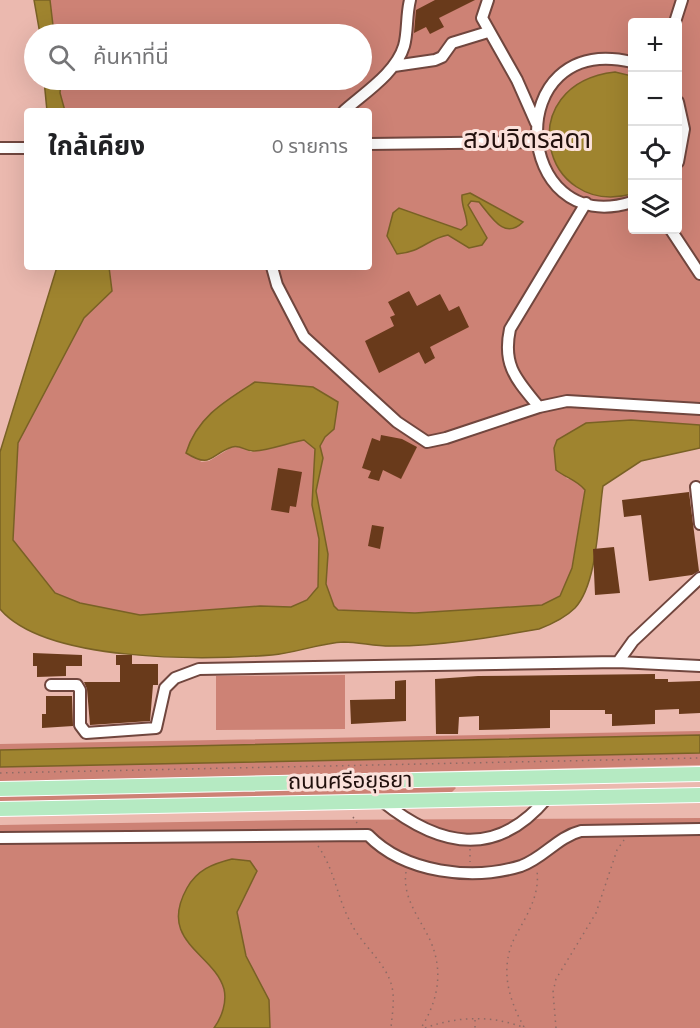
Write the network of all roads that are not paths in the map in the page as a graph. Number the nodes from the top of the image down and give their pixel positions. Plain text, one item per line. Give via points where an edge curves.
1 (410, 0) edge
2 (488, 0) edge
3 (682, 0) edge
4 (676, 18) edge
5 (488, 32) junction
6 (628, 62) edge
7 (394, 66) junction
8 (372, 86) edge
9 (367, 90) edge
10 (347, 108) edge
11 (682, 120) edge
12 (536, 123) junction
13 (682, 140) edge
14 (536, 142) junction
15 (372, 144) edge
16 (0, 148) edge
17 (24, 148) edge
18 (586, 203) junction
19 (628, 203) edge
20 (674, 234) edge
21 (273, 270) edge
22 (700, 274) edge
23 (539, 407) junction
24 (700, 409) edge
25 (696, 487) dead end
26 (700, 524) edge
27 (700, 578) edge
28 (618, 662) junction
29 (700, 666) edge
30 (51, 685) dead end
31 (700, 774) edge
32 (470, 779) junction
33 (0, 789) edge
34 (700, 795) edge
35 (548, 798) junction
36 (470, 800) junction
37 (382, 801) junction
38 (0, 809) edge
39 (700, 830) edge
40 (0, 838) edge

1 - 7 street via 404,45
2 - 5 street via 482,18
3 - 4 street
5 - 7 street via 452,43 435,60
5 - 12 street
6 - 12 street via 600,59 570,70 547,93
7 - 8 street
9 - 10 street
11 - 13 street
12 - 14 street
14 - 15 street
14 - 18 street via 540,160 554,182
16 - 17 street
18 - 19 street via 612,206
18 - 23 street via 510,329 505,350 514,373
20 - 22 street
21 - 23 street via 304,337 397,422 427,442
23 - 24 street via 567,401
25 - 26 street
27 - 28 street via 639,635
28 - 29 street
28 - 30 street via 199,669 175,678 165,688 156,728 86,733 80,725 77,685
31 - 32 main road, ถนนศรีอยุธยา
32 - 33 main road, ถนนศรีอยุธยา
32 - 36 main road
34 - 35 main road, ถนนศรีอยุธยา
35 - 36 main road, ถนนศรีอยุธยา
35 - 37 street via 514,828 496,836 469,839 425,831
36 - 37 main road, ถนนศรีอยุธยา
37 - 38 main road, ถนนศรีอยุธยา
39 - 40 street via 581,831 567,834 521,866 470,872 407,862 368,835

